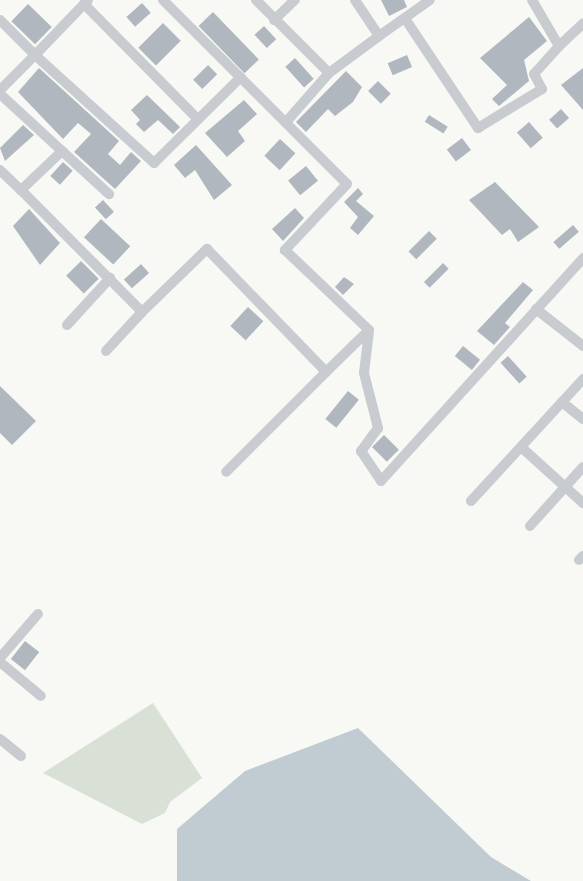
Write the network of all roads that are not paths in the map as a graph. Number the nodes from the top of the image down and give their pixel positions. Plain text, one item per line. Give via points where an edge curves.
1 (163, 0) edge
2 (256, 0) edge
3 (295, 0) edge
4 (355, 0) edge
5 (532, 0) edge
6 (427, 1) edge
7 (86, 2) edge
8 (0, 20) edge
9 (274, 20) junction
10 (406, 20) junction
11 (583, 24) edge
12 (379, 36) junction
13 (560, 46) junction
14 (35, 55) junction
15 (329, 73) junction
16 (241, 77) junction
17 (0, 92) edge
18 (198, 119) junction
19 (287, 121) junction
20 (62, 151) junction
21 (0, 170) edge
22 (21, 190) junction
23 (109, 194) dead end
24 (583, 258) edge
25 (110, 278) junction
26 (536, 309) junction
27 (142, 312) junction
28 (67, 326) dead end
29 (369, 330) junction
30 (583, 346) edge
31 (106, 351) dead end
32 (326, 372) junction
33 (583, 380) edge
34 (562, 402) junction
35 (583, 419) edge
36 (521, 447) junction
37 (583, 467) edge
38 (226, 472) dead end
39 (565, 487) junction
40 (471, 501) dead end
41 (583, 503) edge
42 (530, 526) dead end
43 (38, 614) dead end
44 (0, 660) edge
45 (41, 696) dead end
46 (0, 739) edge
47 (21, 756) dead end

1 - 16 street
2 - 9 street
3 - 9 street
4 - 12 street
5 - 13 street
6 - 10 street
7 - 14 street
7 - 18 street
8 - 14 street
9 - 15 street
10 - 12 street
10 - 13 street via 478,128 542,89 534,74
11 - 13 street
12 - 15 street
14 - 17 street
14 - 18 street via 154,163
15 - 19 street
16 - 18 street
16 - 19 street
17 - 20 street
19 - 29 street via 347,184 285,250
20 - 22 street
20 - 23 street
21 - 22 street
22 - 25 street
24 - 26 street
25 - 27 street
25 - 28 street
26 - 29 street via 381,481 361,451 378,428 364,374
26 - 30 street
27 - 31 street
27 - 32 street via 207,249
29 - 32 street
32 - 38 street
33 - 34 street
34 - 35 street
34 - 36 street
36 - 39 street
36 - 40 street
37 - 39 street
39 - 41 street
39 - 42 street
43 - 44 street
44 - 45 street
46 - 47 street

